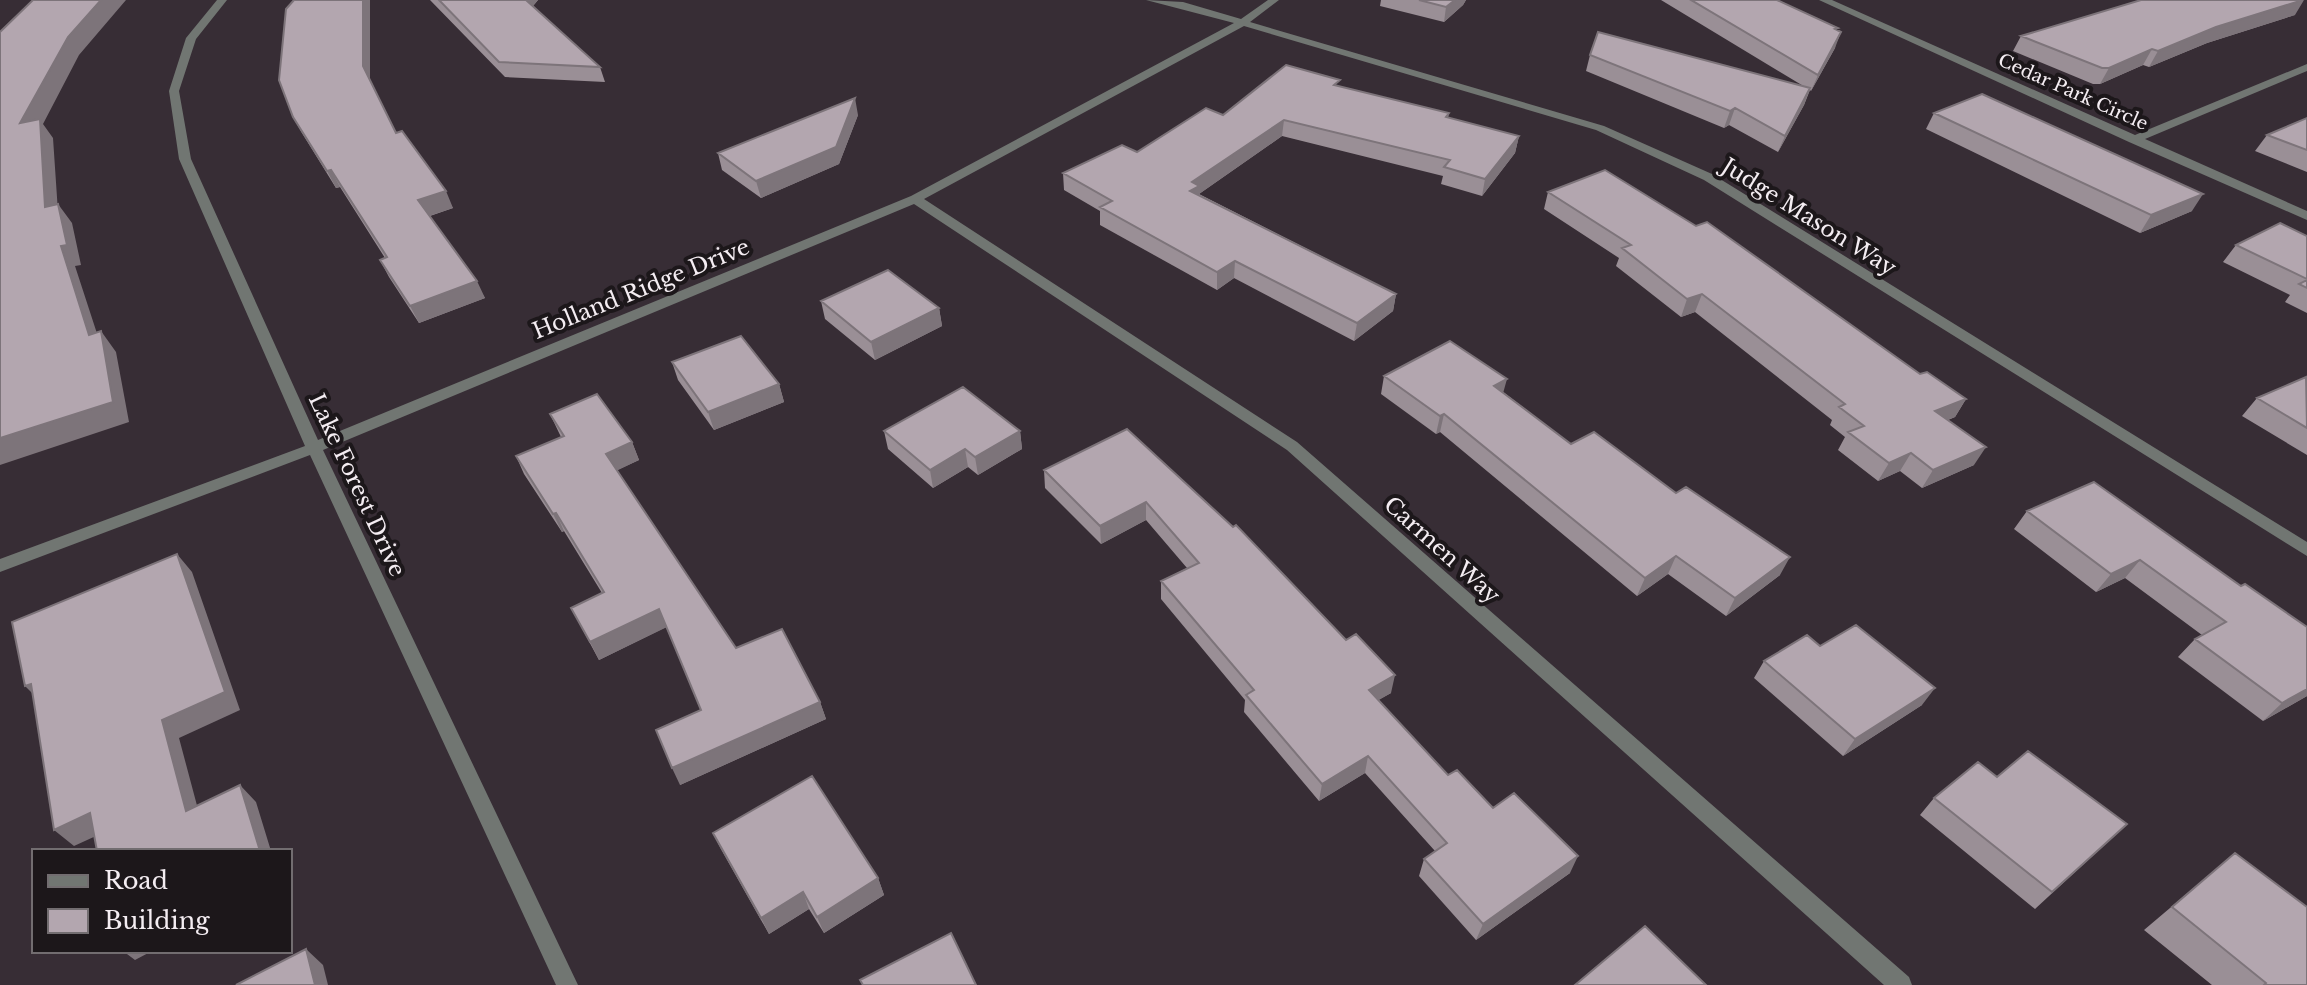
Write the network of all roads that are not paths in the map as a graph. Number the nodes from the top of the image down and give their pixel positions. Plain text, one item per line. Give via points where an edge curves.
1 (222, 0) edge
2 (1151, 0) edge
3 (1274, 0) edge
4 (1824, 0) edge
5 (1242, 23) junction
6 (2307, 67) edge
7 (2133, 140) junction
8 (915, 199) junction
9 (2307, 216) edge
10 (314, 448) junction
11 (2307, 550) edge
12 (0, 566) edge
13 (567, 985) edge
14 (1901, 985) edge

1 - 10 street, Lake Forest Drive via 191,38 174,91 185,159
2 - 5 street, Judge Mason Way
3 - 5 street, Holland Ridge Drive
4 - 7 street, Cedar Park Circle
5 - 8 street, Holland Ridge Drive
5 - 11 street, Judge Mason Way via 1600,128 1708,177
6 - 7 street
7 - 9 street, Cedar Park Circle
8 - 10 street, Holland Ridge Drive
8 - 14 street, Carmen Way via 1292,446
10 - 12 street, Holland Ridge Drive
10 - 13 street, Lake Forest Drive

